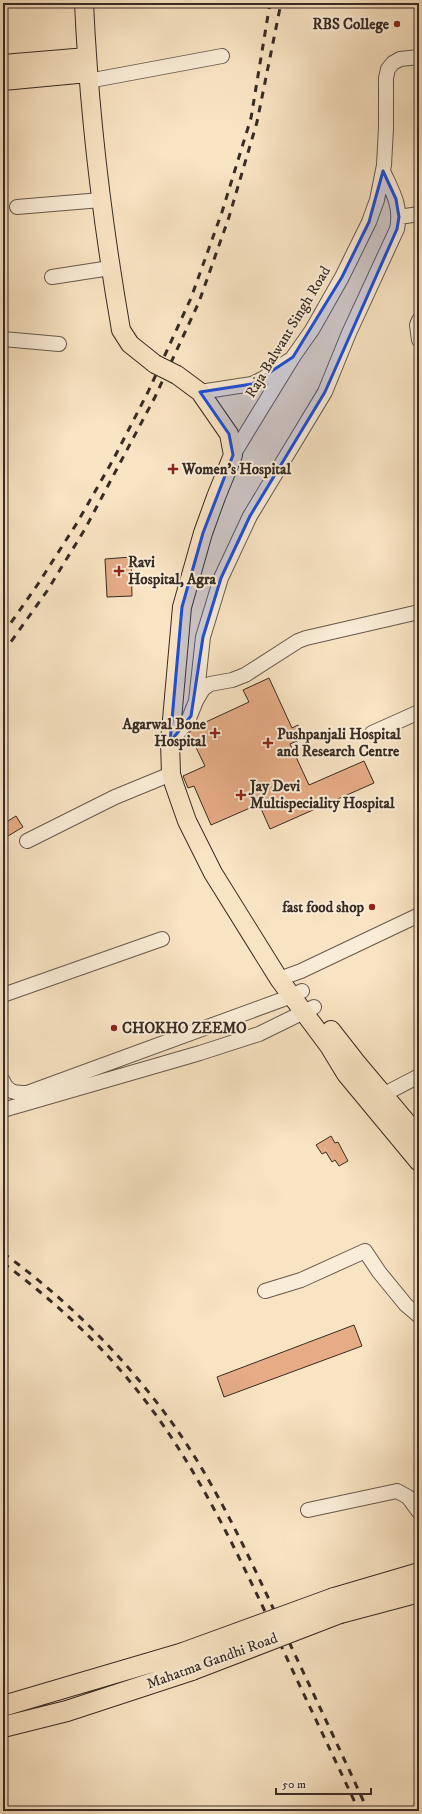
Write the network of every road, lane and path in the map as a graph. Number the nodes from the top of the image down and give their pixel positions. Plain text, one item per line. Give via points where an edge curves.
1 (84, 3) edge
2 (222, 56) dead end
3 (419, 56) edge
4 (3, 64) edge
5 (88, 70) junction
6 (3, 81) edge
7 (382, 170) junction
8 (101, 200) junction
9 (17, 207) dead end
10 (419, 214) edge
11 (400, 217) junction
12 (110, 268) junction
13 (52, 277) dead end
14 (419, 320) edge
15 (3, 339) edge
16 (419, 340) edge
17 (59, 344) dead end
18 (293, 357) junction
19 (200, 392) junction
20 (233, 455) junction
21 (419, 612) edge
22 (196, 701) junction
23 (419, 712) edge
24 (372, 733) dead end
25 (170, 742) junction
26 (171, 774) junction
27 (27, 841) dead end
28 (419, 915) edge
29 (162, 939) dead end
30 (280, 973) junction
31 (297, 994) junction
32 (3, 995) edge
33 (309, 1010) junction
34 (419, 1076) edge
35 (5, 1087) edge
36 (376, 1098) junction
37 (3, 1110) edge
38 (417, 1150) edge
39 (264, 1292) dead end
40 (419, 1316) edge
41 (308, 1510) dead end
42 (419, 1512) edge
43 (419, 1573) edge
44 (419, 1592) edge
45 (336, 1606) junction
46 (187, 1661) junction
47 (3, 1706) edge
48 (3, 1727) edge

1 - 5 main road
2 - 5 street
3 - 7 street, Raja Balwant Singh Road via 400,59 393,62 388,69
4 - 5 main road
5 - 6 main road
5 - 8 main road
7 - 11 street via 396,200
7 - 18 street, Raja Balwant Singh Road via 369,222 338,284 312,330
8 - 9 street
8 - 12 main road
10 - 11 street
11 - 22 street via 325,392 250,516 221,578 203,637
12 - 13 street
12 - 19 main road, bridge via 121,330 125,338 155,364 177,375
14 - 16 street
15 - 17 street
18 - 19 street via 252,384
18 - 20 street, Raja Balwant Singh Road
19 - 20 main road via 229,434
20 - 25 main road via 205,526 182,607
21 - 22 street via 298,641 245,675 210,684 203,689
22 - 25 street via 188,721
23 - 24 street
25 - 26 main road
26 - 27 street via 115,797
26 - 30 main road via 187,821 213,873
28 - 30 street
29 - 32 street
30 - 31 main road
31 - 33 main road
31 - 35 street via 27,1093 16,1093
33 - 36 main road via 356,1062
33 - 37 street via 251,1036
34 - 36 street
36 - 38 main road
39 - 40 street via 301,1280 365,1251 406,1305
41 - 42 street via 397,1490 408,1497
43 - 45 highway, Mahatma Gandhi Road
44 - 45 highway, Mahatma Gandhi Road
45 - 46 highway, Mahatma Gandhi Road, bridge
46 - 47 highway, Mahatma Gandhi Road
46 - 48 highway, Mahatma Gandhi Road via 67,1711

